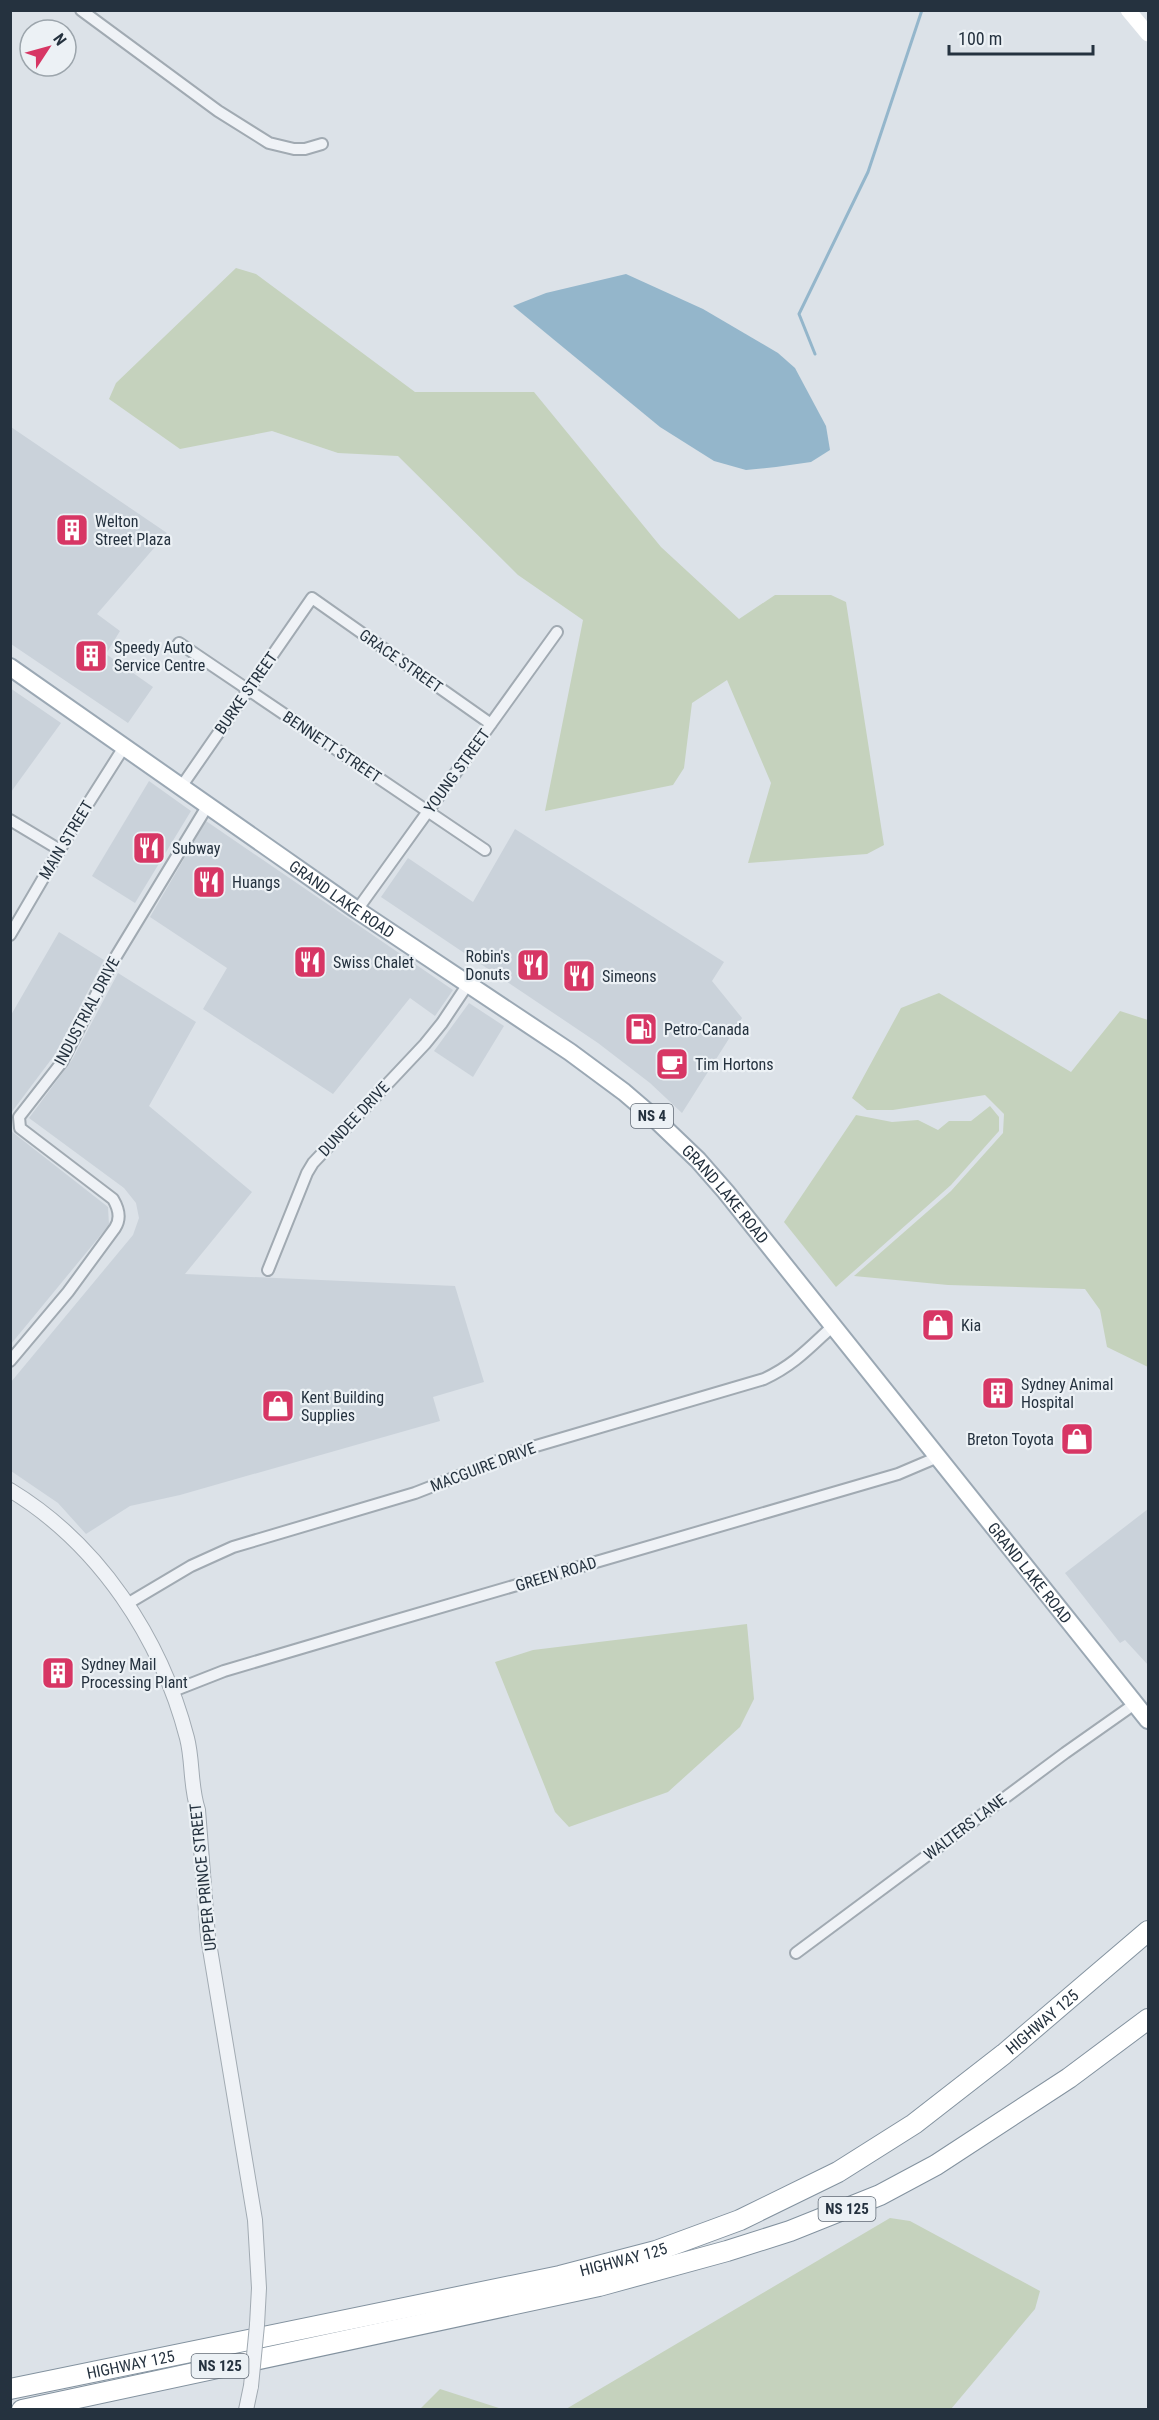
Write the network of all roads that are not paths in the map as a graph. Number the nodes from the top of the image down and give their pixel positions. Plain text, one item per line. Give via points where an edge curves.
1 (81, 10) edge
2 (1128, 10) edge
3 (1149, 34) edge
4 (322, 144) dead end
5 (312, 598) joint
6 (557, 632) dead end
7 (179, 643) dead end
8 (10, 667) edge
9 (248, 690) junction
10 (491, 724) junction
11 (124, 747) junction
12 (181, 787) junction
13 (208, 805) junction
14 (428, 812) junction
15 (10, 820) edge
16 (60, 850) junction
17 (485, 850) dead end
18 (357, 910) junction
19 (12, 929) edge
20 (468, 984) junction
21 (268, 1270) dead end
22 (833, 1326) junction
23 (10, 1361) edge
24 (938, 1457) junction
25 (10, 1490) edge
26 (127, 1604) junction
27 (173, 1691) junction
28 (1136, 1703) junction
29 (1149, 1720) edge
30 (1149, 1930) edge
31 (796, 1953) dead end
32 (1149, 2019) edge
33 (1149, 2025) edge
34 (1069, 2078) junction
35 (10, 2389) edge
36 (22, 2409) edge
37 (246, 2409) edge

1 - 4 street via 218,111 269,143 294,149
2 - 3 main road
5 - 9 street, BURKE STREET
5 - 10 street, GRACE STREET
6 - 10 street, YOUNG STREET
7 - 9 street, BENNETT STREET
8 - 11 main road, GRAND LAKE ROAD / NS 4
9 - 12 street, BURKE STREET
9 - 14 street, BENNETT STREET
10 - 14 street, YOUNG STREET
11 - 12 main road, GRAND LAKE ROAD / NS 4
11 - 16 street, MAIN STREET
12 - 13 main road, GRAND LAKE ROAD / NS 4
13 - 18 main road, GRAND LAKE ROAD / NS 4
13 - 23 street, INDUSTRIAL DRIVE via 112,963 62,1062 19,1117 20,1128 113,1199 119,1219 68,1292
14 - 17 street, BENNETT STREET
14 - 18 street, YOUNG STREET
15 - 16 street
16 - 19 street, MAIN STREET
18 - 20 main road, GRAND LAKE ROAD / NS 4
20 - 21 street, DUNDEE DRIVE via 425,1044 313,1163
20 - 22 main road, GRAND LAKE ROAD / NS 4 via 570,1052 660,1123 726,1192
22 - 24 main road, GRAND LAKE ROAD / NS 4
22 - 26 street, MACGUIRE DRIVE via 805,1354 764,1379 536,1446 415,1493 233,1547 191,1566
24 - 27 street, GREEN ROAD via 898,1474 224,1671
24 - 28 main road, GRAND LAKE ROAD / NS 4
25 - 26 street, UPPER PRINCE STREET via 57,1523 82,1547
26 - 27 street, UPPER PRINCE STREET
27 - 37 street, UPPER PRINCE STREET, bridge via 188,1740 208,1937 252,2196 258,2255 257,2325
28 - 29 main road, GRAND LAKE ROAD / NS 4
28 - 31 street, WALTERS LANE
30 - 35 highway, HIGHWAY 125 / NS 125 via 1004,2054 914,2124 817,2184 719,2229 656,2251 560,2276
32 - 34 highway, HIGHWAY 125 / NS 125
33 - 34 highway
34 - 36 highway, HIGHWAY 125 / NS 125 via 913,2178 836,2214 756,2242 558,2295

